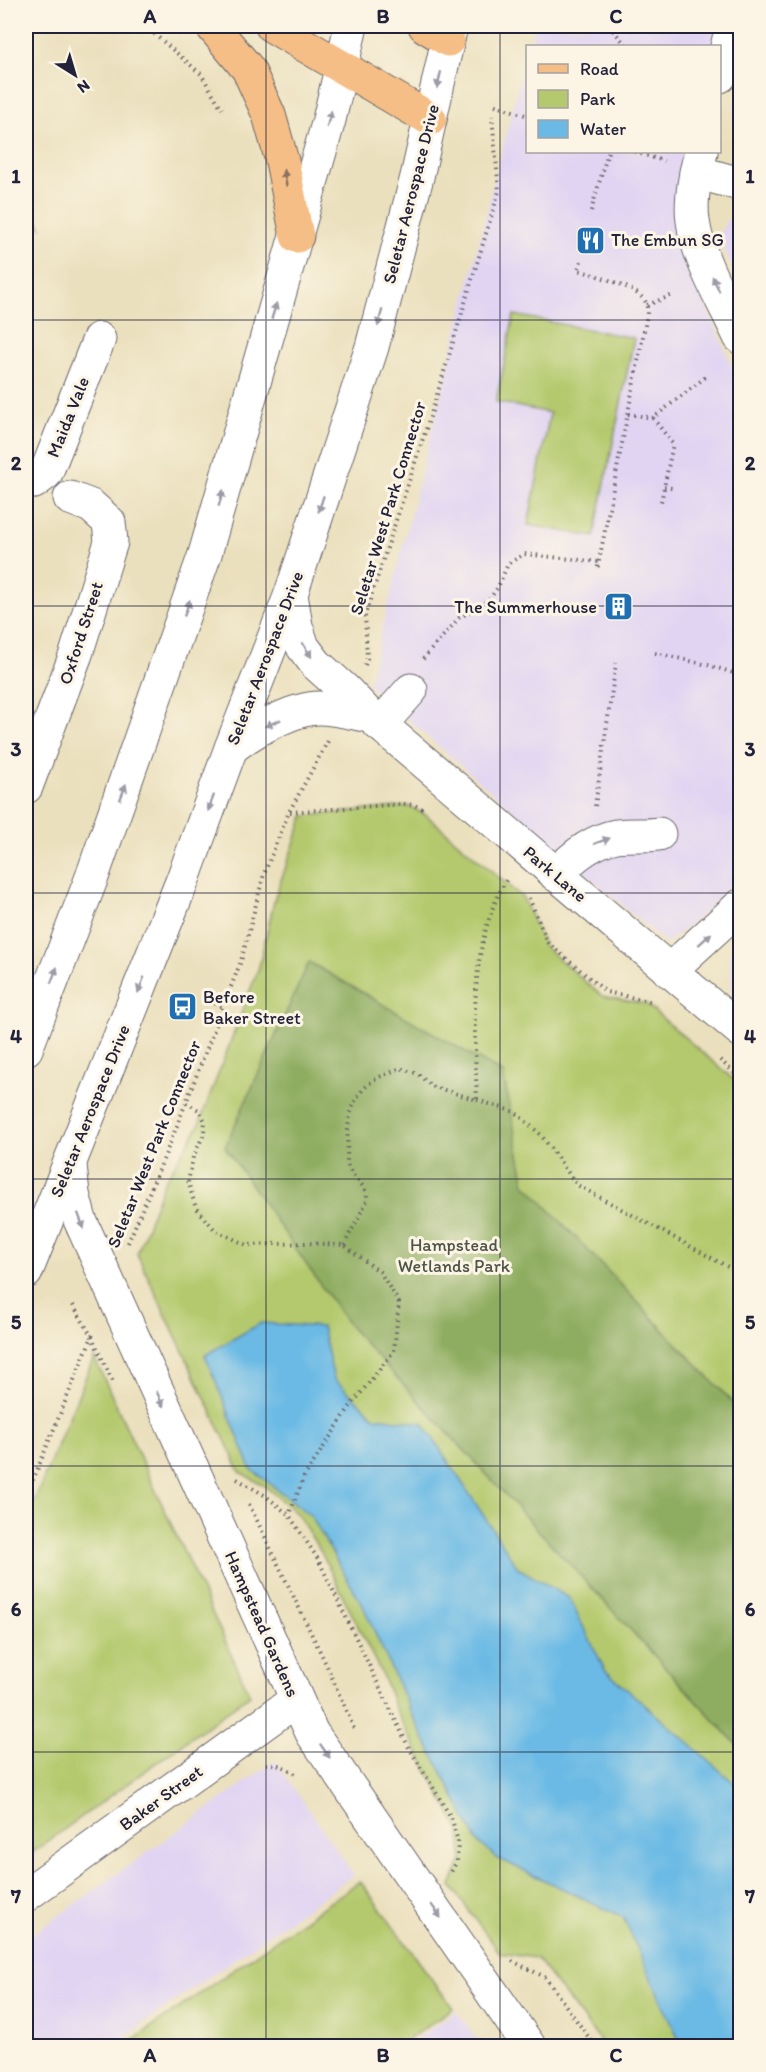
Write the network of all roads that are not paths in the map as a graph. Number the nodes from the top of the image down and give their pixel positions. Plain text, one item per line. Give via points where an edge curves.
1 (212, 26) edge
2 (272, 26) edge
3 (351, 26) edge
4 (732, 26) edge
5 (441, 30) edge
6 (343, 66) junction
7 (721, 72) edge
8 (430, 119) junction
9 (698, 162) edge
10 (741, 184) edge
11 (297, 236) junction
12 (741, 337) edge
13 (99, 339) dead end
14 (26, 480) edge
15 (70, 498) dead end
16 (291, 594) junction
17 (416, 676) road end
18 (362, 713) junction
19 (231, 748) junction
20 (26, 787) edge
21 (659, 834) dead end
22 (556, 875) junction
23 (741, 906) edge
24 (669, 971) junction
25 (741, 1030) edge
26 (26, 1048) edge
27 (69, 1164) junction
28 (26, 1272) edge
29 (296, 1700) junction
30 (26, 1895) edge
31 (529, 2046) edge

11 -> 1 main road via 282,161 268,116 248,69
2 - 6 main road
3 - 6 street
4 - 7 street
5 -> 8 street, Seletar Aerospace Drive
6 - 8 main road
11 -> 6 street
8 -> 16 street, Seletar Aerospace Drive via 372,347
9 - 10 street
12 -> 9 street via 703,258 695,230
26 -> 11 street via 92,877 205,554
13 - 14 street, Maida Vale via 46,473 34,482
15 - 20 street, Oxford Street via 92,506 109,522 111,542 76,654
16 -> 18 street, Park Lane via 303,647
16 - 19 street, Seletar Aerospace Drive
17 - 18 street
18 -> 19 street via 317,708 294,714 251,733
18 - 22 street, Park Lane
19 -> 27 street, Seletar Aerospace Drive
22 -> 21 street via 582,850 601,840
22 - 24 street, Park Lane
24 -> 23 street
24 - 25 street, Park Lane
27 - 28 street, Seletar Aerospace Drive
27 -> 29 street, Hampstead Gardens via 80,1220
29 - 30 street, Baker Street
29 -> 31 street, Hampstead Gardens via 312,1733

